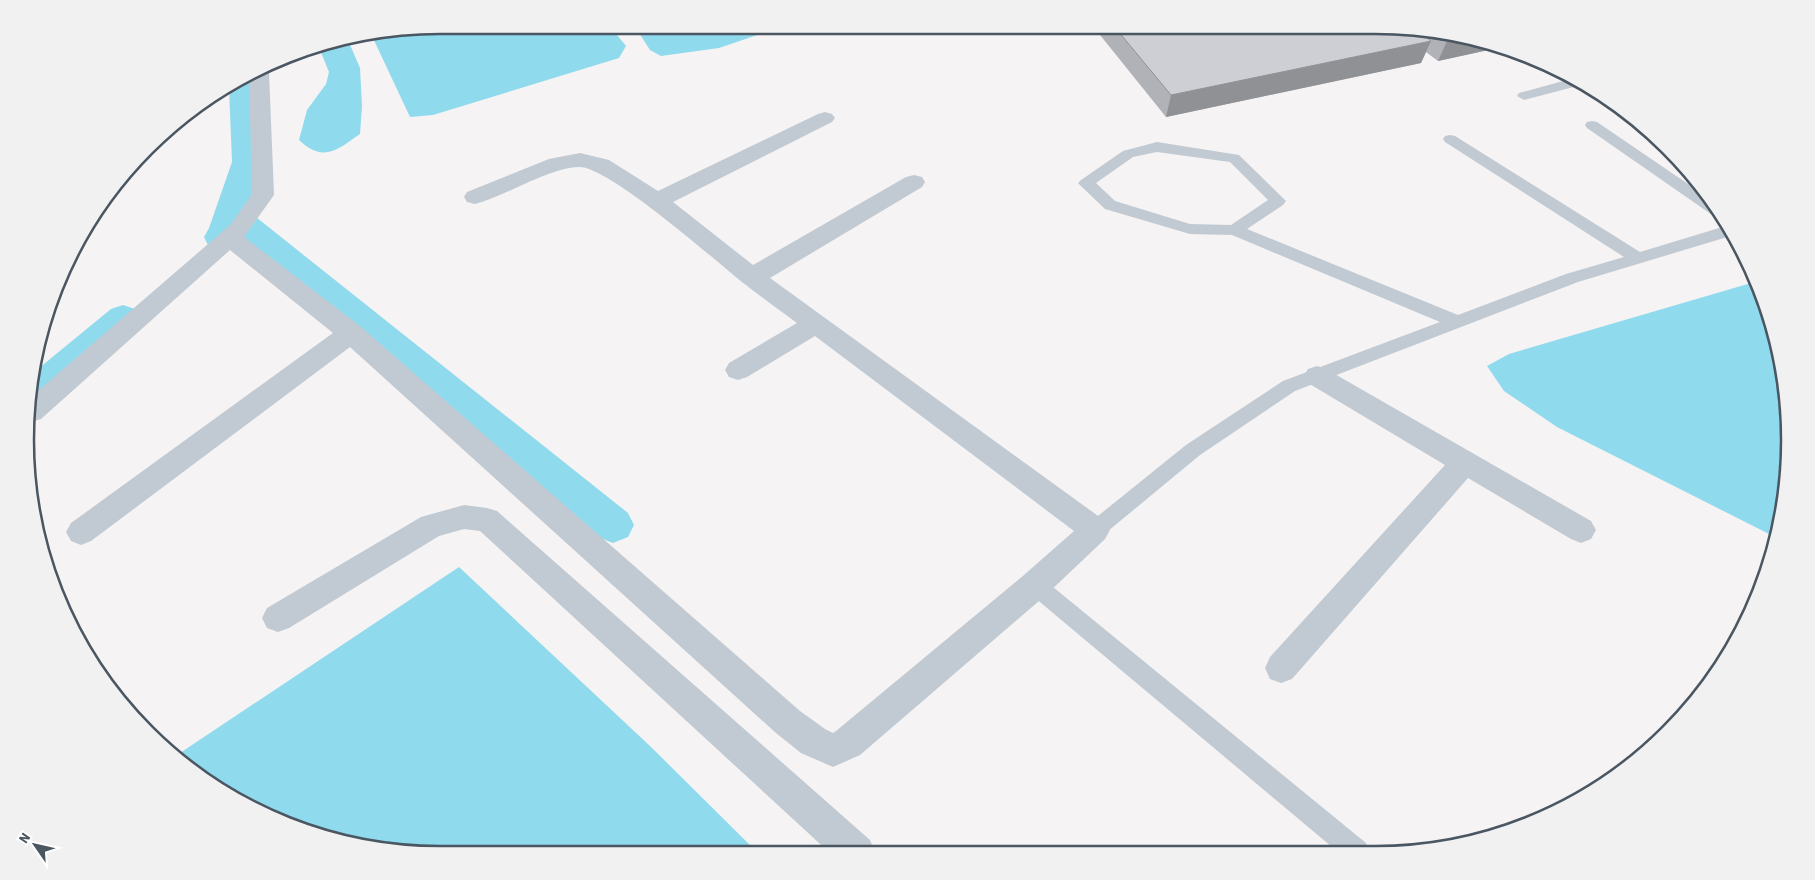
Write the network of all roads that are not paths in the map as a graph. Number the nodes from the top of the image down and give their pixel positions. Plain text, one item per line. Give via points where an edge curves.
1 (259, 76) edge
2 (1570, 84) edge
3 (1524, 96) dead end
4 (825, 118) dead end
5 (1592, 125) dead end
6 (1450, 139) dead end
7 (914, 182) dead end
8 (475, 197) dead end
9 (656, 201) junction
10 (1704, 202) edge
11 (1234, 230) junction
12 (1724, 232) edge
13 (235, 234) junction
14 (1638, 258) junction
15 (752, 277) junction
16 (1458, 322) junction
17 (816, 324) junction
18 (351, 333) junction
19 (738, 370) dead end
20 (1317, 376) junction
21 (35, 408) edge
22 (1465, 462) junction
23 (1095, 530) junction
24 (1581, 530) dead end
25 (82, 532) dead end
26 (1035, 585) junction
27 (278, 618) dead end
28 (1281, 668) dead end
29 (848, 846) edge
30 (1350, 846) edge

1 - 13 street via 263,195
2 - 3 lane
4 - 9 street
5 - 10 lane
6 - 14 lane
7 - 15 street
8 - 9 street via 557,164 580,160 601,165
9 - 15 street
11 - 11 lane via 1190,228 1110,205 1086,183 1128,154 1157,147 1234,158 1278,201
11 - 16 lane
12 - 14 lane
13 - 18 street
13 - 21 street
14 - 16 lane via 1572,278
15 - 17 street
16 - 20 lane
17 - 19 street
17 - 23 street
18 - 25 street
18 - 26 street via 788,722 813,741 833,750 848,743
20 - 22 street
20 - 23 lane via 1289,386 1193,450
22 - 24 street
22 - 28 street
23 - 26 street
26 - 30 lane
27 - 29 street via 431,526 464,517 487,520

